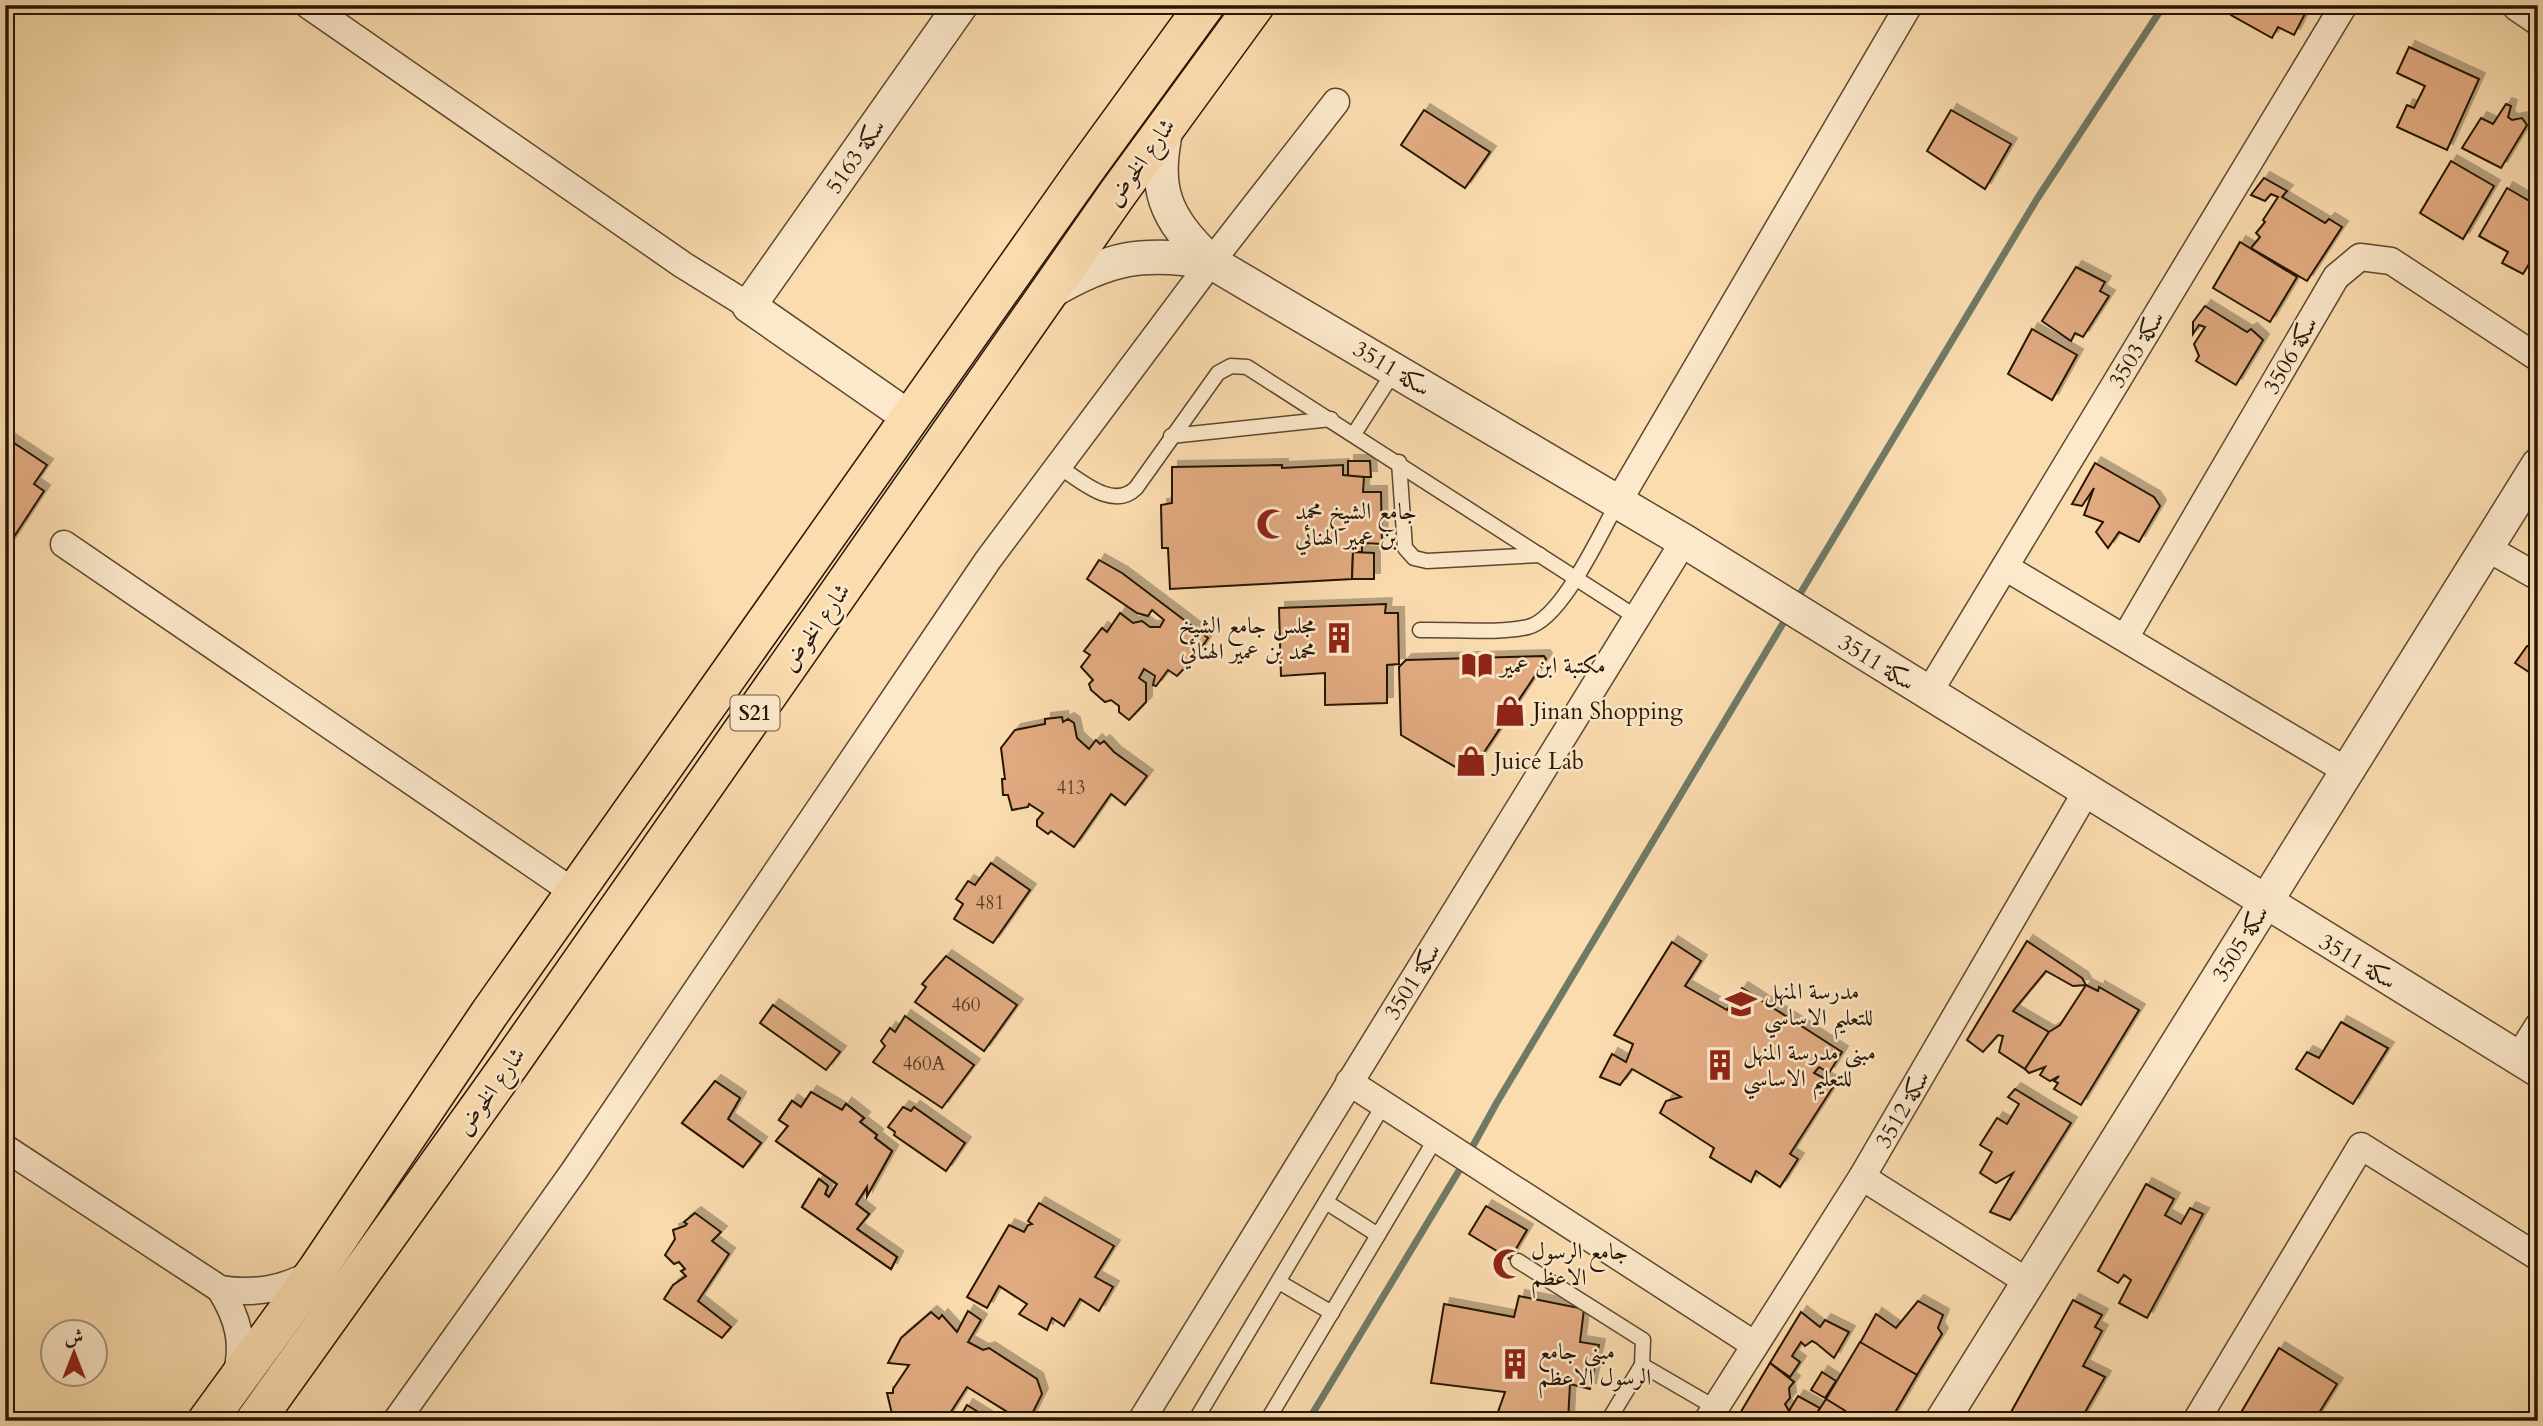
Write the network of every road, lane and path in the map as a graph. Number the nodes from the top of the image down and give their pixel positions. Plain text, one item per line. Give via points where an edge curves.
1 (309, 5) edge
2 (961, 5) edge
3 (1205, 5) edge
4 (1255, 5) edge
5 (1909, 5) edge
6 (2344, 5) edge
7 (2519, 5) edge
8 (2538, 18) edge
9 (1336, 102) dead end
10 (1167, 123) junction
11 (1211, 262) junction
12 (1050, 292) junction
13 (750, 306) junction
14 (2538, 358) edge
15 (1395, 369) junction
16 (910, 418) junction
17 (1331, 419) junction
18 (1354, 434) junction
19 (1171, 436) junction
20 (1399, 462) junction
21 (2538, 465) edge
22 (1058, 466) junction
23 (1618, 502) junction
24 (1684, 541) junction
25 (64, 544) dead end
26 (2487, 548) junction
27 (1540, 555) junction
28 (2005, 566) junction
29 (1575, 577) junction
30 (2538, 578) edge
31 (1636, 617) junction
32 (1420, 630) dead end
33 (2125, 638) junction
34 (1928, 694) junction
35 (2347, 771) junction
36 (2086, 792) junction
37 (575, 893) junction
38 (2264, 903) junction
39 (2538, 1026) edge
40 (2528, 1064) edge
41 (1349, 1082) junction
42 (1384, 1104) junction
43 (1436, 1138) junction
44 (5, 1148) edge
45 (1862, 1177) junction
46 (1326, 1202) junction
47 (1378, 1234) junction
48 (2538, 1257) edge
49 (1518, 1261) dead end
50 (317, 1270) junction
51 (1279, 1282) junction
52 (2028, 1282) junction
53 (220, 1289) junction
54 (1332, 1314) junction
55 (1755, 1345) junction
56 (1642, 1365) junction
57 (235, 1381) junction
58 (1711, 1414) edge
59 (207, 1421) edge
60 (255, 1421) edge
61 (396, 1421) edge
62 (1141, 1421) edge
63 (1195, 1421) edge
64 (1268, 1421) edge
65 (1608, 1421) edge
66 (1941, 1421) edge
67 (2196, 1421) edge

1 - 13 street via 683,265
2 - 13 street, سكة 5163
3 - 16 main road, شارع الخوض / S21
4 - 10 main road, شارع الخوض / S21
5 - 23 street
6 - 28 street, سكة 3503
7 - 8 street
9 - 11 street
10 - 11 street via 1159,161 1164,200 1182,235
10 - 12 main road, شارع الخوض / S21
11 - 12 street via 1169,255 1127,258 1086,271
11 - 15 street, سكة 3511
11 - 22 street
12 - 60 main road, شارع الخوض / S21
13 - 16 street
14 - 33 street, سكة 3506 via 2391,261 2360,257 2336,277
15 - 18 lane
15 - 23 street, سكة 3511
16 - 37 main road, شارع الخوض / S21
17 - 18 lane
17 - 19 lane
17 - 19 lane via 1247,367 1231,366 1218,373
18 - 20 lane
19 - 22 lane via 1136,488 1125,496 1111,497
20 - 27 lane
20 - 27 lane via 1405,548 1414,558
21 - 26 street, سكة 3505
22 - 61 street via 988,560 574,1171
23 - 24 street, سكة 3511
23 - 29 lane
24 - 31 street, سكة 3501
24 - 34 street, سكة 3511
25 - 37 street
26 - 30 street
26 - 35 street, سكة 3505
27 - 29 lane
28 - 33 street
28 - 34 street, سكة 3503
29 - 31 lane
29 - 32 lane via 1548,615 1529,627
31 - 41 street, سكة 3501
33 - 35 street
34 - 36 street, سكة 3511
35 - 38 street, سكة 3505
36 - 38 street, سكة 3511
36 - 45 street, سكة 3512
37 - 50 main road, شارع الخوض / S21
38 - 40 street, سكة 3511
38 - 52 street, سكة 3505
39 - 40 street
41 - 42 street
41 - 62 street, سكة 3501
42 - 43 street
42 - 46 lane
43 - 47 lane
43 - 55 street
44 - 53 street
45 - 52 street
45 - 55 street, سكة 3512
46 - 47 lane
46 - 51 lane
47 - 54 lane
48 - 67 street via 2361,1146
49 - 56 lane via 1643,1340
50 - 53 street via 270,1290
50 - 57 main road, شارع الخوض / S21
51 - 54 lane
51 - 63 lane
52 - 66 street, سكة 3505
53 - 57 street via 240,1333 241,1358
54 - 64 lane
55 - 58 street, سكة 3512
56 - 58 lane
56 - 65 lane
57 - 59 main road, شارع الخوض / S21

